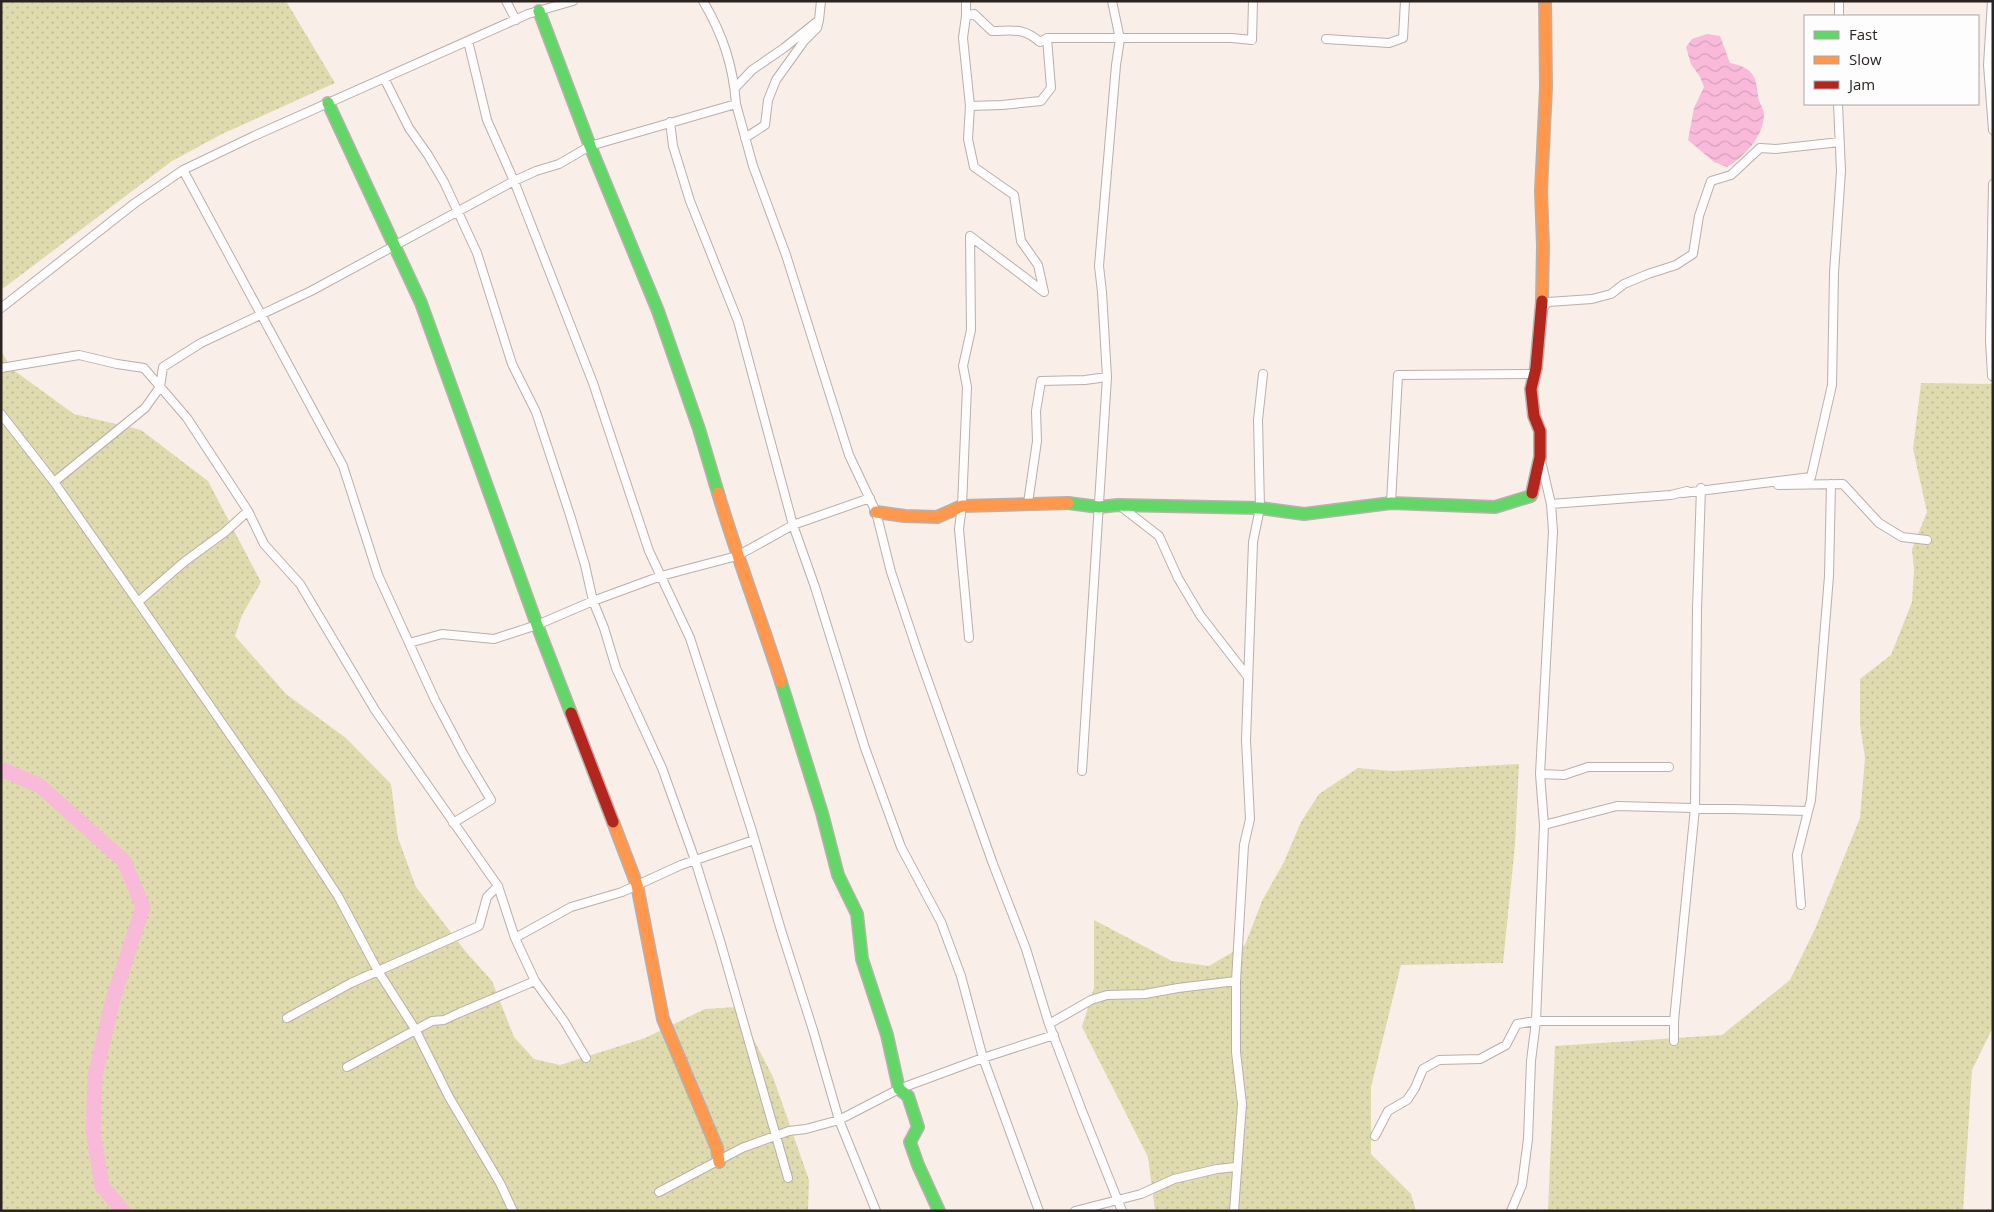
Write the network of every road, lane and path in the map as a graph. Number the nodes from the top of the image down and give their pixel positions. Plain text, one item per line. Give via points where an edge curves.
1 (506, 1) edge
2 (573, 1) edge
3 (703, 1) edge
4 (822, 1) edge
5 (966, 1) edge
6 (1112, 1) edge
7 (1254, 1) edge
8 (1405, 1) edge
9 (1545, 1) edge
10 (1839, 1) edge
11 (1992, 1) edge
12 (539, 11) junction
13 (1838, 15) edge
14 (966, 16) junction
15 (516, 20) junction
16 (818, 20) junction
17 (1047, 38) junction
18 (1120, 39) junction
19 (1326, 39) dead end
20 (468, 41) junction
21 (384, 78) junction
22 (735, 88) junction
23 (328, 103) junction
24 (736, 104) junction
25 (1838, 105) edge
26 (970, 106) junction
27 (670, 122) junction
28 (1993, 130) edge
29 (745, 138) junction
30 (1840, 142) junction
31 (590, 146) junction
32 (183, 170) junction
33 (514, 181) junction
34 (1993, 184) edge
35 (457, 212) junction
36 (395, 245) junction
37 (1, 308) edge
38 (1543, 308) dead end
39 (262, 315) junction
40 (1, 368) edge
41 (1263, 374) dead end
42 (1534, 374) junction
43 (1992, 376) edge
44 (1107, 377) junction
45 (160, 387) junction
46 (1, 414) edge
47 (1540, 457) junction
48 (54, 482) junction
49 (1831, 484) junction
50 (1700, 488) junction
51 (1682, 493) dead end
52 (870, 498) junction
53 (1028, 503) junction
54 (1391, 503) junction
55 (1551, 504) junction
56 (1118, 505) junction
57 (962, 506) junction
58 (1099, 507) junction
59 (1260, 508) junction
60 (248, 511) junction
61 (876, 512) junction
62 (793, 525) junction
63 (1927, 540) dead end
64 (737, 556) junction
65 (661, 576) junction
66 (593, 601) junction
67 (138, 602) junction
68 (537, 625) junction
69 (969, 638) dead end
70 (409, 643) junction
71 (1248, 677) junction
72 (1669, 767) dead end
73 (1082, 771) dead end
74 (1540, 774) junction
75 (1695, 808) junction
76 (1808, 811) junction
77 (453, 823) junction
78 (1544, 825) junction
79 (754, 840) junction
80 (637, 885) junction
81 (498, 886) junction
82 (1801, 906) dead end
83 (516, 938) junction
84 (378, 971) junction
85 (535, 980) junction
86 (1236, 981) junction
87 (287, 1018) dead end
88 (1536, 1021) junction
89 (1674, 1021) junction
90 (1049, 1024) junction
91 (415, 1029) junction
92 (1054, 1035) junction
93 (1674, 1042) dead end
94 (586, 1058) dead end
95 (983, 1058) junction
96 (347, 1067) dead end
97 (899, 1089) junction
98 (839, 1120) junction
99 (1376, 1136) dead end
100 (719, 1162) junction
101 (1236, 1168) junction
102 (788, 1178) dead end
103 (659, 1192) dead end
104 (1118, 1200) junction
105 (513, 1211) edge
106 (876, 1211) edge
107 (939, 1211) edge
108 (1038, 1211) edge
109 (1075, 1211) edge
110 (1122, 1211) edge
111 (1234, 1211) edge
112 (1511, 1211) edge

1 - 15 street
2 - 12 street
3 - 22 street via 718,27
4 - 16 street
5 - 14 street
6 - 18 street
7 - 18 street via 1252,40
8 - 19 street via 1403,38 1389,44
9 - 42 street via 1542,302
10 - 13 street
11 - 28 street via 1988,65
12 - 15 street
12 - 31 street
14 - 17 street via 974,14 992,31 1030,33 1040,42
14 - 26 street via 963,38
15 - 20 street
16 - 22 street via 752,70
16 - 29 street via 817,28 776,80 768,100 765,125
17 - 18 street
17 - 26 street via 1051,88 1041,101
18 - 44 street via 1099,266
20 - 21 street
20 - 33 street via 487,120
21 - 23 street
21 - 35 street via 409,128 440,175
22 - 24 street
23 - 32 street
23 - 36 street
24 - 27 street
24 - 29 street
25 - 30 street
26 - 57 street via 968,139 974,167 1014,195 1021,241 1038,265 1044,292 970,236 971,330 963,366 968,387
27 - 31 street
27 - 62 street via 673,146 690,201 738,321
29 - 52 street via 849,455
30 - 38 street via 1760,148 1731,175 1711,181 1699,216 1693,254 1676,266 1624,284 1612,294 1548,302
30 - 51 street via 1832,385 1811,476
31 - 33 street via 558,164
31 - 64 street via 658,311 699,429
32 - 37 street via 135,203
32 - 39 street
33 - 35 street
33 - 65 street via 594,383 649,551
34 - 43 street
35 - 36 street
35 - 66 street via 477,253 512,364 536,412 575,531
36 - 39 street
36 - 68 street via 444,362
39 - 45 street via 201,343 163,366
39 - 70 street via 343,466 378,576
40 - 45 street via 80,355 144,368
41 - 59 street via 1258,420
42 - 47 street via 1531,389 1534,416 1540,431
42 - 54 street via 1398,375
44 - 53 street via 1041,381
44 - 58 street
45 - 48 street via 146,408
45 - 60 street via 187,418
46 - 48 street
47 - 54 street via 1531,496 1495,507
47 - 55 street
48 - 67 street
49 - 50 street
49 - 63 street via 1843,484 1879,524 1902,537
49 - 76 street via 1829,576
50 - 55 street via 1671,495
50 - 75 street
52 - 61 street
52 - 62 street
53 - 57 street
53 - 58 street
54 - 59 street via 1304,514
55 - 74 street via 1553,532
56 - 58 street
56 - 59 street
56 - 71 street via 1159,536 1200,615
57 - 61 street via 937,517
57 - 69 street via 959,529
58 - 73 street
59 - 71 street via 1253,542
60 - 67 street
60 - 77 street via 264,544 300,584 375,710
61 - 90 street via 891,572 918,654 1026,949
62 - 64 street
62 - 95 street via 865,748 901,847 941,922 961,976
64 - 65 street
64 - 97 street via 766,635 838,875 857,914 862,959 888,1034
65 - 66 street
65 - 79 street via 690,638
66 - 68 street
66 - 102 street via 616,668 662,768 695,860
67 - 84 street via 338,896
68 - 70 street via 494,639 442,634
68 - 80 street
70 - 77 street via 435,700 490,800
71 - 86 street via 1246,740 1250,819 1244,846
72 - 74 street via 1588,767 1564,775
74 - 78 street
75 - 76 street
75 - 78 street via 1617,806
75 - 89 street
76 - 82 street via 1797,855
77 - 81 street
78 - 88 street
79 - 80 street via 681,865
79 - 98 street
80 - 83 street via 571,907
80 - 100 street via 663,1019 717,1148
81 - 83 street
81 - 84 street via 487,897 479,926
83 - 85 street
84 - 87 street
84 - 91 street
85 - 91 street via 459,1014
85 - 94 street
86 - 90 street via 1107,996 1091,1000
86 - 101 street via 1236,1052 1242,1104
88 - 89 street
88 - 99 street via 1517,1024 1506,1045 1480,1060 1439,1060 1422,1068 1407,1100 1388,1110
88 - 112 street via 1524,1175
89 - 93 street
90 - 92 street
91 - 96 street
91 - 105 street
92 - 95 street
92 - 104 street
95 - 97 street
95 - 108 street
97 - 98 street
97 - 107 street via 908,1096 916,1120 918,1128 910,1142
98 - 100 street via 789,1131 742,1148
98 - 106 street
100 - 103 street
101 - 104 street via 1174,1178 1141,1194
101 - 111 street
104 - 109 street
104 - 110 street

